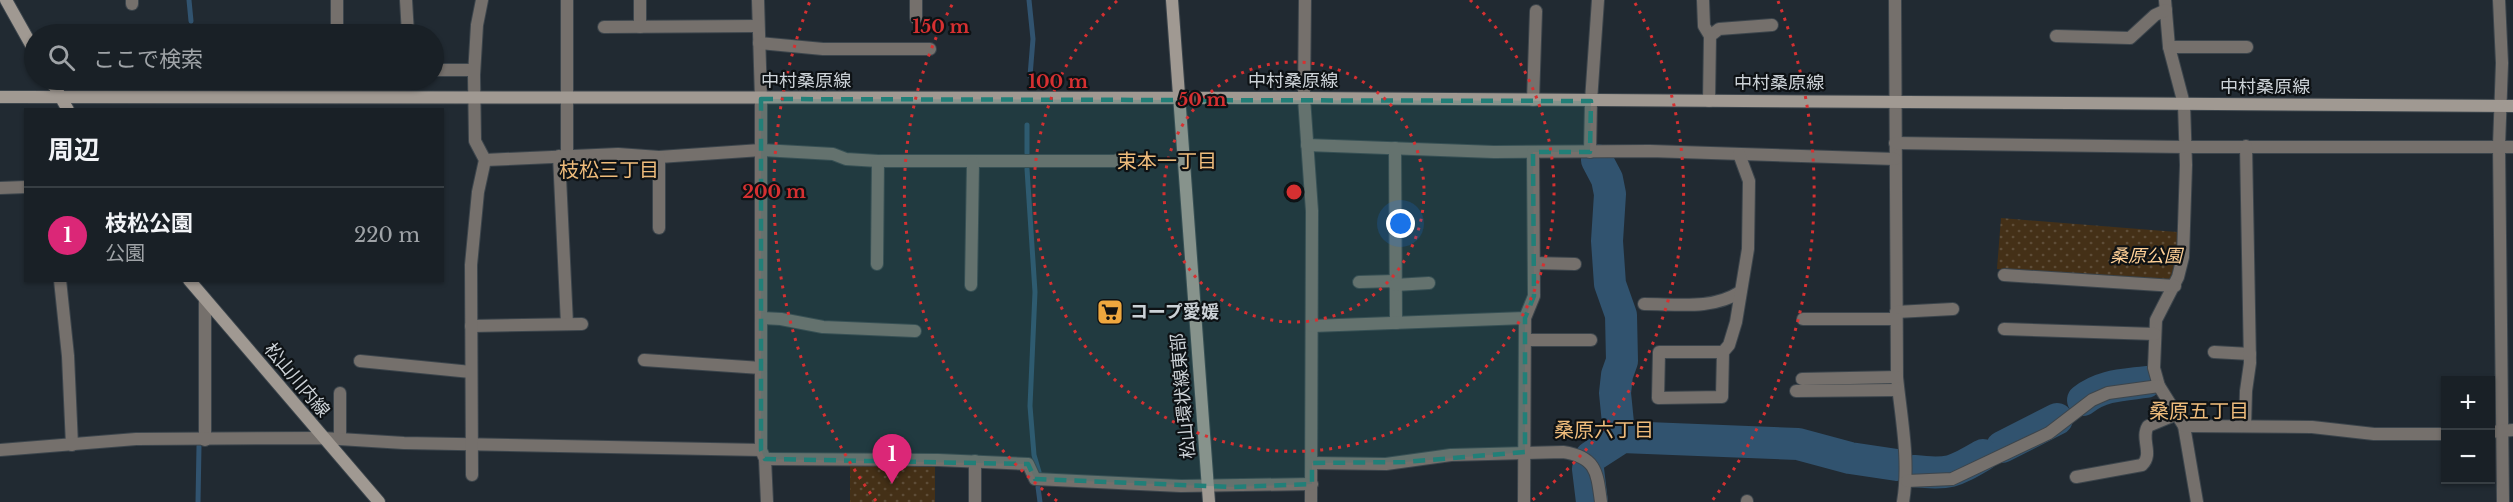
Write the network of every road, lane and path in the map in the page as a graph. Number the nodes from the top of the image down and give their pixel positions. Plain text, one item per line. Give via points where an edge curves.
1 (6, 0) edge
2 (337, 0) edge
3 (406, 0) edge
4 (482, 0) edge
5 (567, 0) edge
6 (640, 0) edge
7 (758, 0) edge
8 (916, 0) edge
9 (1172, 0) edge
10 (1305, 0) edge
11 (1598, 0) edge
12 (1703, 0) edge
13 (1895, 0) edge
14 (2499, 0) edge
15 (2166, 5) edge
16 (1536, 11) dead end
17 (916, 18) dead end
18 (337, 24) edge
19 (407, 24) edge
20 (1772, 25) dead end
21 (759, 26) junction
22 (604, 27) dead end
23 (640, 27) junction
24 (24, 32) edge
25 (1710, 36) junction
26 (2056, 36) dead end
27 (759, 43) junction
28 (2169, 46) junction
29 (2247, 47) dead end
30 (930, 49) dead end
31 (444, 70) edge
32 (474, 70) junction
33 (57, 90) edge
34 (0, 97) edge
35 (62, 97) junction
36 (1179, 98) junction
37 (474, 99) junction
38 (566, 99) junction
39 (761, 99) junction
40 (1304, 99) junction
41 (1533, 100) junction
42 (1591, 101) junction
43 (1709, 101) junction
44 (1895, 102) junction
45 (2184, 104) junction
46 (2507, 106) edge
47 (67, 108) edge
48 (1895, 143) junction
49 (1307, 145) junction
50 (2246, 146) junction
51 (2499, 146) junction
52 (2185, 147) junction
53 (2513, 147) edge
54 (1395, 148) junction
55 (761, 150) junction
56 (1533, 152) junction
57 (1590, 152) junction
58 (1738, 154) junction
59 (563, 155) junction
60 (659, 157) junction
61 (1126, 157) dead end
62 (1895, 159) junction
63 (485, 160) junction
64 (878, 161) junction
65 (973, 162) junction
66 (24, 187) edge
67 (0, 188) edge
68 (659, 228) dead end
69 (1534, 263) junction
70 (877, 264) dead end
71 (1575, 264) dead end
72 (2004, 275) dead end
73 (60, 282) edge
74 (191, 282) edge
75 (1359, 282) dead end
76 (1395, 283) junction
77 (1429, 284) dead end
78 (971, 285) dead end
79 (2175, 286) junction
80 (1740, 292) junction
81 (204, 299) junction
82 (1644, 304) dead end
83 (2508, 307) edge
84 (1953, 309) dead end
85 (1896, 316) junction
86 (761, 318) junction
87 (1525, 318) junction
88 (1803, 319) dead end
89 (1396, 323) junction
90 (567, 324) junction
91 (582, 324) dead end
92 (471, 326) junction
93 (1312, 326) junction
94 (2004, 328) dead end
95 (915, 330) dead end
96 (2154, 334) junction
97 (1525, 340) junction
98 (1591, 340) dead end
99 (1723, 352) junction
100 (2214, 352) dead end
101 (2250, 354) junction
102 (644, 360) dead end
103 (360, 361) dead end
104 (761, 368) junction
105 (471, 372) junction
106 (1897, 377) junction
107 (1802, 379) dead end
108 (2507, 384) edge
109 (2159, 386) junction
110 (1898, 390) junction
111 (1796, 391) dead end
112 (340, 393) dead end
113 (2177, 414) junction
114 (2184, 426) junction
115 (2245, 426) junction
116 (2502, 431) edge
117 (2441, 434) edge
118 (322, 438) junction
119 (340, 439) junction
120 (204, 440) junction
121 (471, 443) junction
122 (72, 445) junction
123 (0, 450) edge
124 (1525, 452) junction
125 (763, 454) junction
126 (975, 461) junction
127 (1311, 463) junction
128 (472, 475) dead end
129 (2076, 477) dead end
130 (1907, 481) junction
131 (1311, 484) junction
132 (1208, 486) junction
133 (379, 502) edge
134 (767, 502) edge
135 (975, 502) edge
136 (1209, 502) edge
137 (1311, 502) edge
138 (1524, 502) edge
139 (1601, 502) edge
140 (1903, 502) edge
141 (2197, 502) edge
142 (2503, 502) edge

1 - 24 street
2 - 18 street
3 - 19 street
4 - 32 street
5 - 38 street
6 - 23 street
7 - 21 street
8 - 17 street
9 - 36 street, 松山環状線東部
10 - 40 street
11 - 42 street
12 - 25 street via 1704,26
13 - 44 street
14 - 46 street
15 - 26 street via 2130,38
15 - 28 street
16 - 41 street
20 - 25 street via 1719,29
21 - 23 street
21 - 27 street
22 - 23 street
25 - 43 street
27 - 30 street via 823,49
27 - 39 street
28 - 29 street
28 - 45 street
31 - 32 street
32 - 37 street
33 - 35 street
34 - 35 street, 中村桑原線
35 - 37 street, 中村桑原線
35 - 47 street
36 - 39 street, 中村桑原線
36 - 40 street, 中村桑原線
36 - 132 street, 松山環状線東部
37 - 38 street, 中村桑原線
37 - 63 street via 475,141
38 - 39 street, 中村桑原線
38 - 59 street
39 - 55 street
40 - 41 street, 中村桑原線
40 - 49 street
41 - 42 street, 中村桑原線
42 - 43 street, 中村桑原線
42 - 57 street
43 - 44 street, 中村桑原線
44 - 45 street, 中村桑原線
44 - 48 street
45 - 46 street, 中村桑原線
45 - 52 street
46 - 51 street
48 - 52 street
48 - 62 street
49 - 54 street
49 - 93 street via 1312,211
50 - 51 street
50 - 52 street
50 - 101 street
51 - 53 street
51 - 83 street
52 - 79 street via 2183,257
54 - 56 street
54 - 76 street
55 - 60 street
55 - 64 street
55 - 86 street
56 - 57 street
56 - 69 street
57 - 58 street
58 - 62 street
58 - 80 street via 1749,181 1748,249
59 - 60 street
59 - 63 street
59 - 90 street
60 - 68 street
61 - 65 street
62 - 85 street
63 - 92 street via 471,265
64 - 65 street
64 - 70 street
65 - 78 street
66 - 67 street
69 - 71 street
69 - 87 street via 1534,296
72 - 79 street
73 - 122 street
74 - 81 street, 松山川内線
75 - 76 street
76 - 77 street
76 - 89 street
79 - 96 street via 2156,320
80 - 82 street via 1711,304
80 - 99 street via 1736,322
81 - 118 street, 松山川内線
81 - 120 street
83 - 108 street
84 - 85 street
85 - 88 street
85 - 106 street
86 - 95 street via 823,327
86 - 104 street
87 - 89 street
87 - 97 street
89 - 93 street
90 - 91 street
90 - 92 street
92 - 105 street
93 - 127 street
94 - 96 street
96 - 109 street via 2154,368
97 - 98 street
97 - 124 street
99 - 99 street via 1722,397 1658,398 1659,352
100 - 101 street
101 - 115 street
102 - 104 street
103 - 105 street
104 - 125 street
105 - 121 street
106 - 107 street
106 - 110 street
108 - 116 street
109 - 113 street
109 - 130 street via 2108,393 2092,400 2049,433 1952,479
110 - 111 street
110 - 130 street
112 - 119 street
113 - 114 street
113 - 129 street via 2148,426 2148,455 2142,465
114 - 115 street
114 - 141 street
115 - 117 street
116 - 142 street
118 - 119 street
118 - 120 street
118 - 133 street, 松山川内線
119 - 121 street
120 - 122 street via 136,439
121 - 125 street
121 - 128 street
122 - 123 street
124 - 127 street via 1432,457 1386,464
124 - 138 street
124 - 139 street via 1563,452 1585,459 1597,473
125 - 126 street
125 - 134 street
126 - 132 street via 1028,464 1035,479
126 - 135 street
127 - 131 street
130 - 140 street
131 - 132 street
131 - 137 street
132 - 136 street, 松山環状線東部

